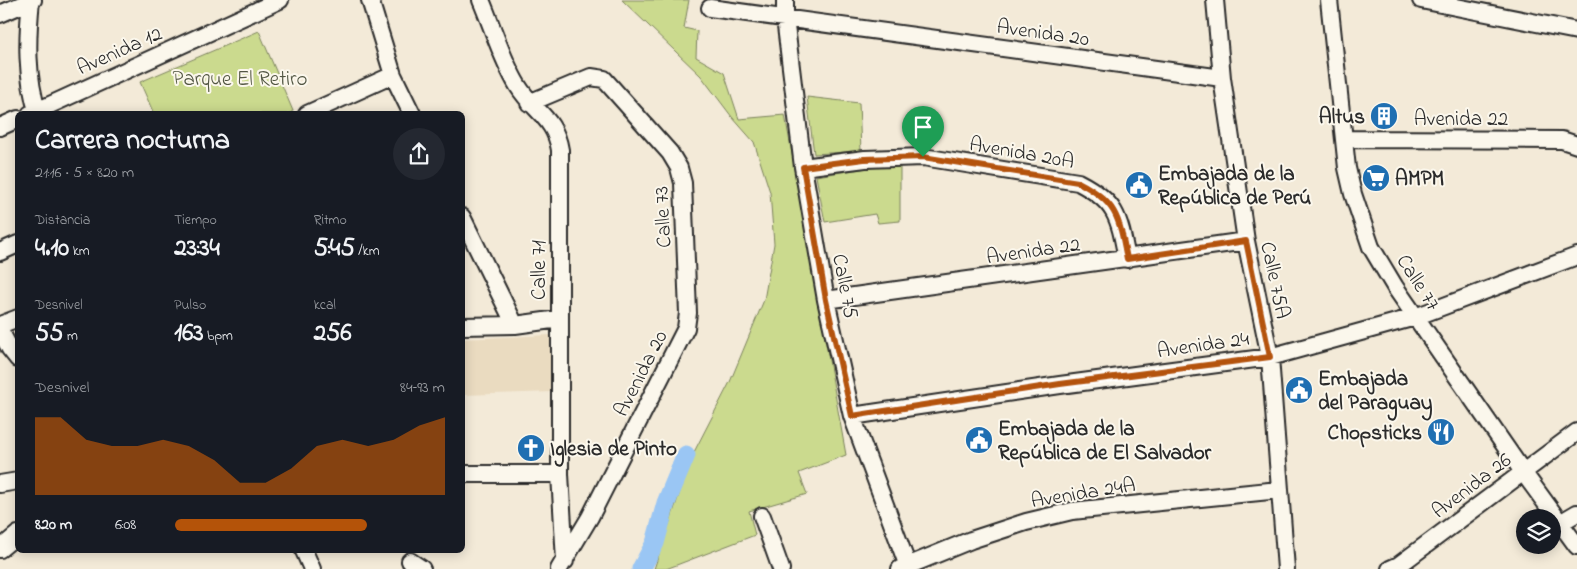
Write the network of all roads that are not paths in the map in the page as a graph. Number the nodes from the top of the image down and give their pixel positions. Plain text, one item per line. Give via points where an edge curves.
1 (32, 0) edge
2 (280, 0) edge
3 (370, 0) edge
4 (481, 0) edge
5 (785, 0) edge
6 (1215, 0) edge
7 (1329, 0) edge
8 (1421, 0) edge
9 (710, 8) dead end
10 (0, 14) edge
11 (785, 18) junction
12 (1577, 30) edge
13 (393, 75) junction
14 (1222, 78) junction
15 (529, 103) junction
16 (35, 111) edge
17 (39, 111) edge
18 (314, 111) edge
19 (411, 111) edge
20 (15, 120) edge
21 (0, 128) edge
22 (1344, 139) junction
23 (1577, 145) edge
24 (803, 167) junction
25 (465, 223) edge
26 (1246, 241) junction
27 (15, 245) edge
28 (0, 252) edge
29 (1577, 256) edge
30 (1127, 259) junction
31 (826, 300) junction
32 (1415, 317) junction
33 (15, 319) edge
34 (559, 319) junction
35 (515, 324) junction
36 (0, 326) edge
37 (465, 326) edge
38 (686, 328) joint
39 (0, 330) edge
40 (15, 355) edge
41 (1270, 357) junction
42 (852, 416) junction
43 (1577, 432) edge
44 (1523, 472) junction
45 (465, 474) edge
46 (560, 474) junction
47 (15, 482) edge
48 (0, 484) edge
49 (1280, 490) junction
50 (1550, 509) edge
51 (1577, 513) edge
52 (762, 516) dead end
53 (1561, 522) edge
54 (1561, 524) edge
55 (15, 536) edge
56 (1577, 546) edge
57 (0, 549) edge
58 (305, 553) edge
59 (562, 565) edge
60 (906, 568) edge
61 (312, 569) edge
62 (781, 569) edge
63 (1286, 569) edge
64 (1390, 569) edge

1 - 10 street
1 - 16 street via 27,46
2 - 17 street, Avenida 12
3 - 13 street
4 - 15 street, Calle 71 via 517,85
5 - 11 street, Calle 75
6 - 14 street, Calle 75A
7 - 22 street, Calle 77
8 - 12 street
9 - 11 street, Avenida 20
11 - 14 street, Avenida 20
11 - 24 street, Calle 75
13 - 18 street
13 - 19 street
14 - 26 street, Calle 75A
15 - 34 street, Calle 71 via 553,126 560,150
15 - 38 street, Calle 73 via 584,80 604,79 670,153 683,183
20 - 21 street
22 - 23 street, Avenida 22 via 1562,140
22 - 32 street, Calle 77 via 1353,194 1370,246
24 - 30 street, Avenida 20A via 864,159 923,157 1078,182 1098,192 1116,214
24 - 31 street, Calle 75
25 - 35 street
26 - 30 street, Avenida 22
26 - 41 street, Calle 75A
27 - 28 street
29 - 32 street, Avenida 24
30 - 31 street, Avenida 22
31 - 42 street, Calle 75
32 - 41 street, Avenida 24
32 - 44 street, Calle 77
33 - 36 street
34 - 35 street
34 - 46 street, Calle 71
35 - 37 street
38 - 59 street, Avenida 20 via 590,517
39 - 40 street
41 - 42 street, Avenida 24 via 1060,384
41 - 49 street, Calle 75A
42 - 60 street, Calle 75
43 - 44 street, Avenida 26
44 - 50 street, Calle 77
44 - 64 street, Avenida 26
45 - 46 street
46 - 59 street, Calle 71
47 - 48 street
49 - 60 street, Avenida 24A via 1072,511 990,534
49 - 63 street, Calle 75A
51 - 53 street
52 - 62 street
54 - 56 street, Calle 77
55 - 57 street
58 - 61 street

